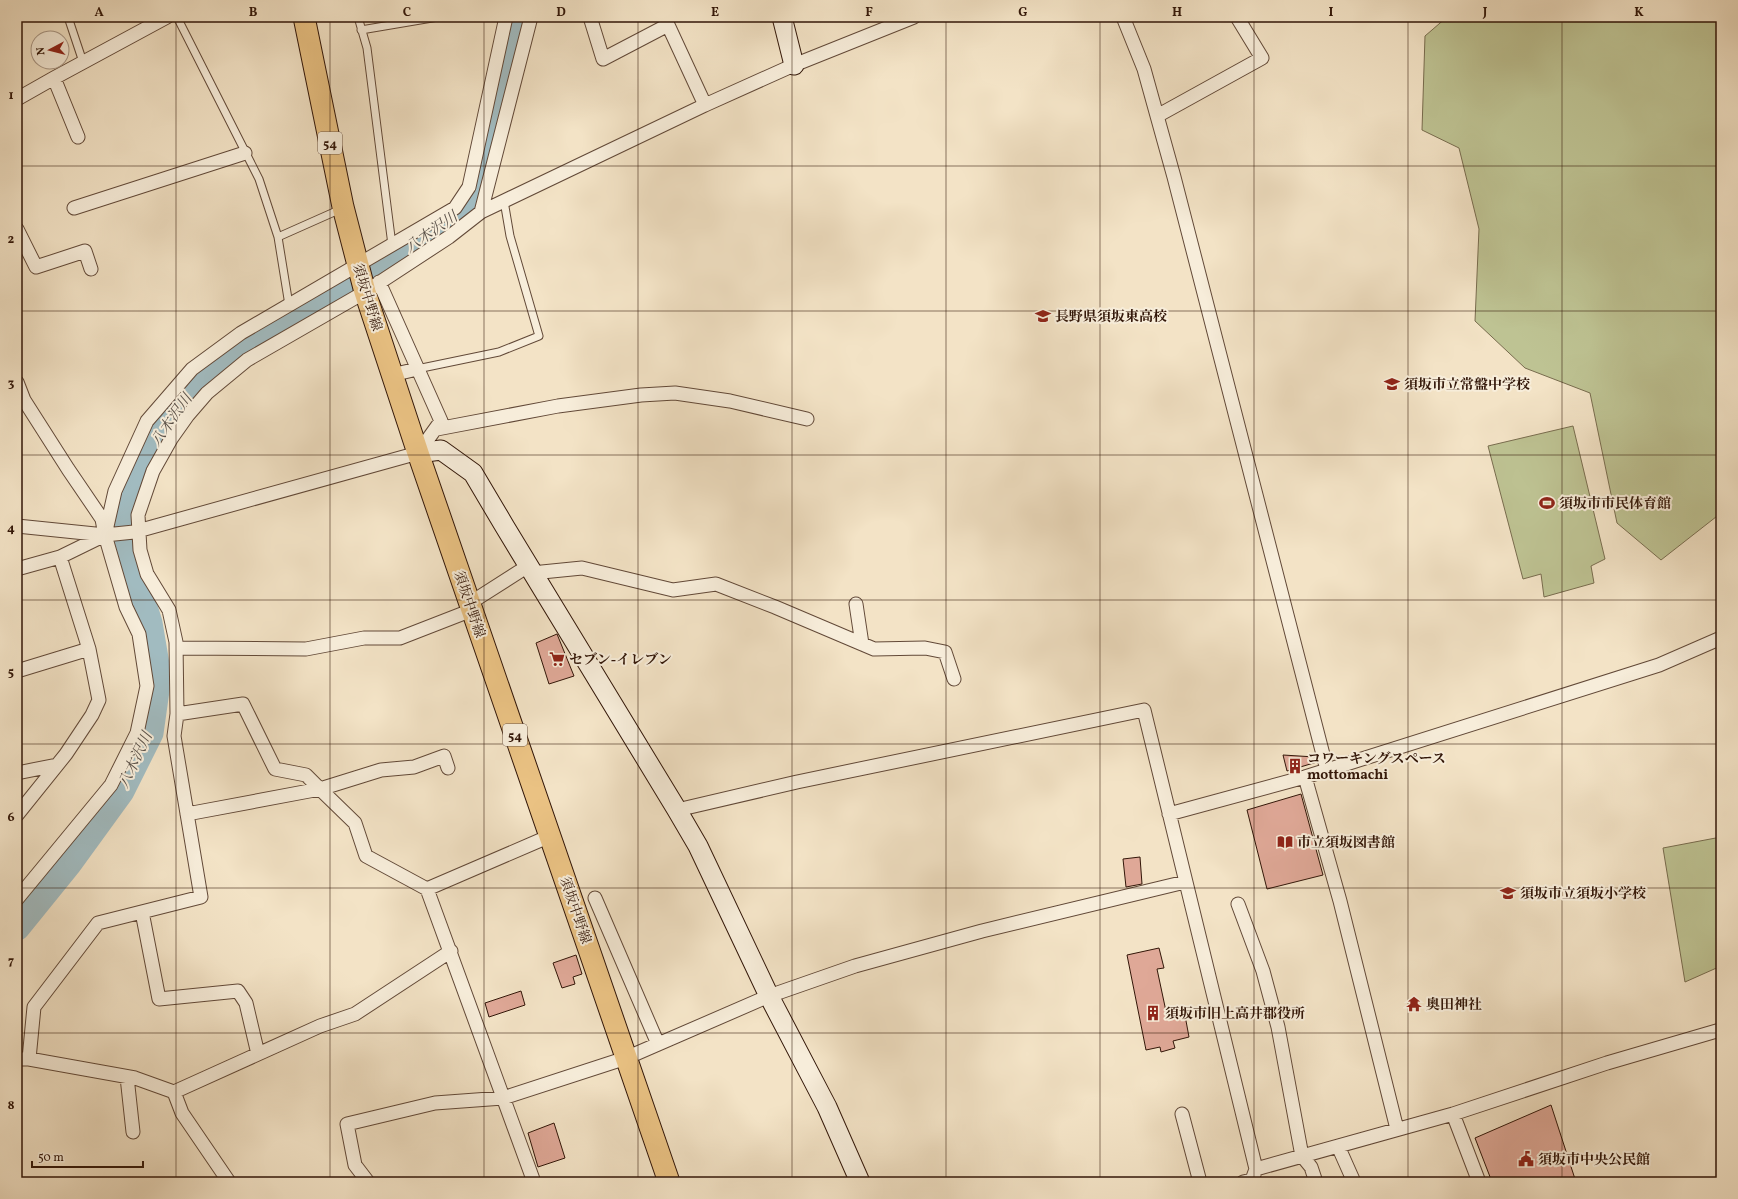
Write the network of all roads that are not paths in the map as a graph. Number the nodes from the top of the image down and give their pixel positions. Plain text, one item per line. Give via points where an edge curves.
1 (68, 17) edge
2 (167, 17) edge
3 (177, 17) edge
4 (304, 17) edge
5 (358, 17) edge
6 (438, 17) edge
7 (506, 17) edge
8 (531, 17) edge
9 (590, 17) edge
10 (782, 17) edge
11 (914, 17) edge
12 (1124, 17) edge
13 (1237, 17) edge
14 (885, 23) edge
15 (361, 30) junction
16 (83, 62) junction
17 (794, 65) junction
18 (54, 78) junction
19 (17, 99) edge
20 (705, 105) junction
21 (1157, 116) junction
22 (78, 137) dead end
23 (245, 153) junction
24 (504, 201) junction
25 (74, 208) dead end
26 (343, 208) junction
27 (481, 212) junction
28 (17, 229) edge
29 (278, 237) junction
30 (392, 245) junction
31 (92, 269) dead end
32 (365, 279) junction
33 (289, 305) junction
34 (418, 369) junction
35 (392, 376) junction
36 (17, 382) edge
37 (807, 419) dead end
38 (437, 429) junction
39 (418, 453) junction
40 (17, 526) edge
41 (137, 532) junction
42 (109, 535) junction
43 (60, 557) junction
44 (17, 569) edge
45 (530, 569) junction
46 (856, 604) dead end
47 (471, 607) junction
48 (1721, 638) edge
49 (862, 644) junction
50 (176, 648) junction
51 (89, 649) junction
52 (17, 671) edge
53 (954, 679) dead end
54 (177, 714) junction
55 (57, 765) junction
56 (448, 768) dead end
57 (1327, 770) junction
58 (17, 773) edge
59 (1305, 777) junction
60 (320, 790) junction
61 (677, 810) junction
62 (187, 814) junction
63 (1169, 814) junction
64 (17, 815) edge
65 (550, 836) junction
66 (1185, 882) junction
67 (427, 889) junction
68 (595, 898) dead end
69 (17, 899) edge
70 (1238, 904) dead end
71 (142, 912) junction
72 (451, 951) junction
73 (769, 996) junction
74 (1720, 1030) dead end
75 (658, 1044) junction
76 (258, 1054) junction
77 (626, 1058) junction
78 (23, 1059) edge
79 (128, 1077) junction
80 (174, 1092) junction
81 (503, 1098) junction
82 (1182, 1114) dead end
83 (1453, 1114) junction
84 (1397, 1129) junction
85 (133, 1132) dead end
86 (1338, 1146) junction
87 (1302, 1156) junction
88 (1256, 1169) junction
89 (229, 1182) edge
90 (368, 1182) edge
91 (534, 1182) edge
92 (669, 1182) edge
93 (860, 1182) edge
94 (1200, 1182) edge
95 (1243, 1182) edge
96 (1316, 1182) edge
97 (1354, 1182) edge
98 (1480, 1182) edge

1 - 16 lane
2 - 16 street
3 - 23 lane
4 - 26 main road, 須坂中野線 / 54
5 - 15 lane
6 - 15 lane
7 - 30 street via 470,187 455,208
8 - 27 street
9 - 20 street via 603,59 668,25
10 - 17 street
11 - 14 street
12 - 21 street via 1144,69
13 - 21 street via 1262,58
14 - 17 street
15 - 30 lane via 367,48
16 - 18 street
17 - 20 street
18 - 19 street
18 - 22 street
20 - 24 street
21 - 57 street
23 - 25 street
23 - 29 lane via 259,179
24 - 27 street
24 - 34 lane via 510,236 539,336 499,352
26 - 29 lane
26 - 32 main road, 須坂中野線 / 54
27 - 32 street via 448,237
28 - 31 street via 36,267 85,251
29 - 33 lane
30 - 32 street
32 - 33 street
32 - 34 street
32 - 35 main road, 須坂中野線 / 54
32 - 41 street via 247,360 207,393 171,439 153,471 138,515
33 - 42 street via 241,332 192,369 147,421 115,491
34 - 35 street
34 - 38 street via 441,421
35 - 39 main road, 須坂中野線 / 54
36 - 42 street via 24,400 102,519
37 - 38 street via 730,401 674,393 558,406
38 - 39 street
39 - 41 street
39 - 45 street via 440,450 473,473
39 - 47 main road, 須坂中野線 / 54
40 - 42 street
41 - 42 street
41 - 50 street via 145,568 169,610
42 - 43 street
42 - 69 street via 126,607 139,634 147,686 137,734 111,785
43 - 44 street
43 - 51 street
45 - 47 street
45 - 49 street via 582,568 673,590 716,584
45 - 61 street
46 - 49 street
47 - 50 street via 400,638 364,638 306,649
47 - 65 main road, 須坂中野線 / 54
48 - 57 street via 1659,665
49 - 53 street via 874,649 926,648 945,652
50 - 54 street
51 - 52 street
51 - 55 street via 99,700 92,715
54 - 60 street via 243,704 275,769 306,775
54 - 62 street via 174,736
55 - 58 street
55 - 64 street
56 - 60 street via 444,756 414,767 381,770
57 - 59 street
59 - 63 street
59 - 84 street via 1340,901
60 - 62 street
60 - 67 street via 355,823 366,856
61 - 63 street via 797,782 1144,710
61 - 73 street via 698,846
62 - 71 street via 201,897
63 - 66 street
65 - 67 street
65 - 77 main road, 須坂中野線 / 54
66 - 73 street via 982,931 855,966
66 - 88 street
67 - 72 street
68 - 75 street
70 - 87 street via 1263,971 1278,1027
71 - 76 street via 159,999 238,991 246,1003
71 - 78 street via 98,923 34,1007
72 - 76 street via 354,1014
72 - 81 street
73 - 75 street
73 - 93 street via 827,1107
74 - 83 street via 1607,1063
75 - 77 street
76 - 80 street
77 - 81 street
77 - 92 main road, 須坂中野線 / 54
78 - 79 street
79 - 80 street
79 - 85 street
80 - 89 street via 182,1113
81 - 90 street via 435,1103 347,1124 355,1165
81 - 91 street
82 - 94 street
83 - 84 street
83 - 98 street
84 - 86 street
86 - 87 street
86 - 97 street
87 - 88 street
87 - 96 street via 1311,1167
88 - 95 street via 1252,1180

